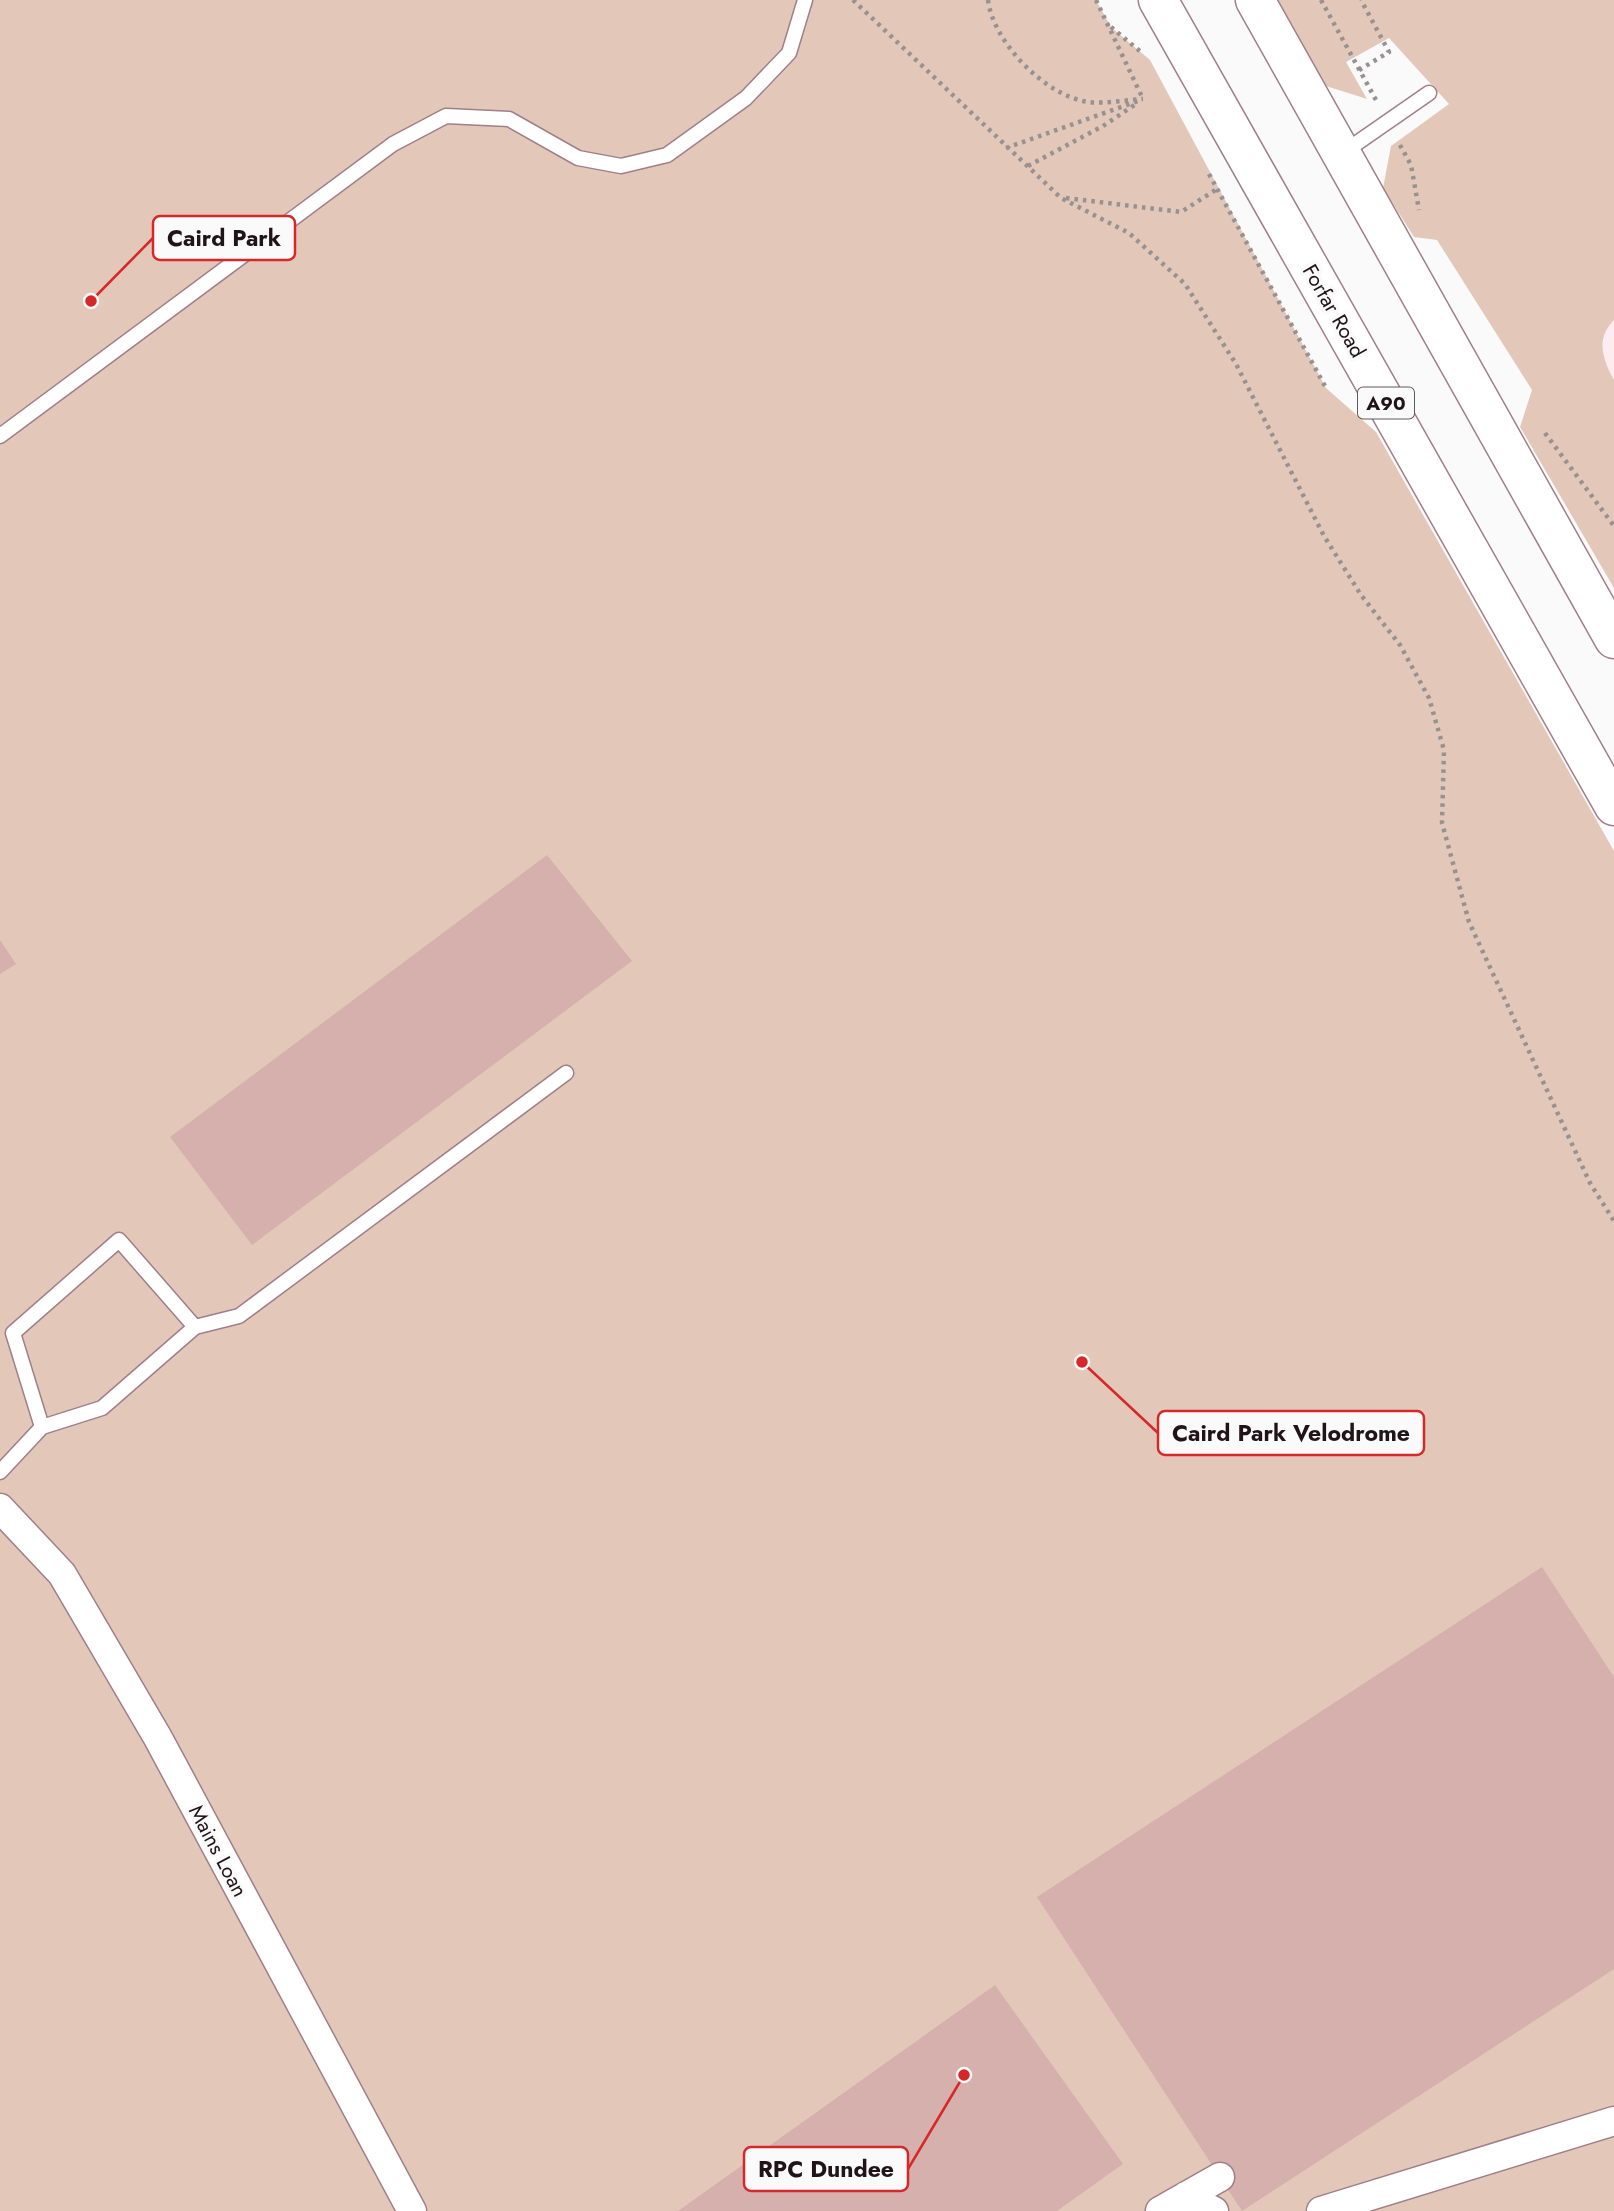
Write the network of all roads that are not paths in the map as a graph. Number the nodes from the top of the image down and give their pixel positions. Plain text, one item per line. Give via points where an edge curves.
1 (805, 0) edge
2 (1158, 0) edge
3 (1255, 0) edge
4 (1429, 93) dead end
5 (1340, 155) junction
6 (0, 436) edge
7 (1614, 639) edge
8 (1614, 806) edge
9 (566, 1073) dead end
10 (195, 1327) junction
11 (42, 1427) junction
12 (0, 1472) edge
13 (0, 1508) edge
14 (1614, 2121) edge
15 (1220, 2177) dead end
16 (1186, 2196) junction
17 (412, 2211) edge
18 (1160, 2211) edge
19 (1214, 2211) edge
20 (1321, 2211) edge

1 - 6 lane via 789,52 746,98 667,155 621,166 578,158 509,119 446,116 393,144
2 - 8 highway, Forfar Road / A90
3 - 5 highway
4 - 5 lane
5 - 7 highway
9 - 10 lane via 239,1316
10 - 11 lane via 102,1408
10 - 11 lane via 119,1240 13,1333
11 - 12 lane
13 - 17 street, Mains Loan via 62,1574 158,1738
14 - 20 street
15 - 16 street
16 - 18 street
16 - 19 street

